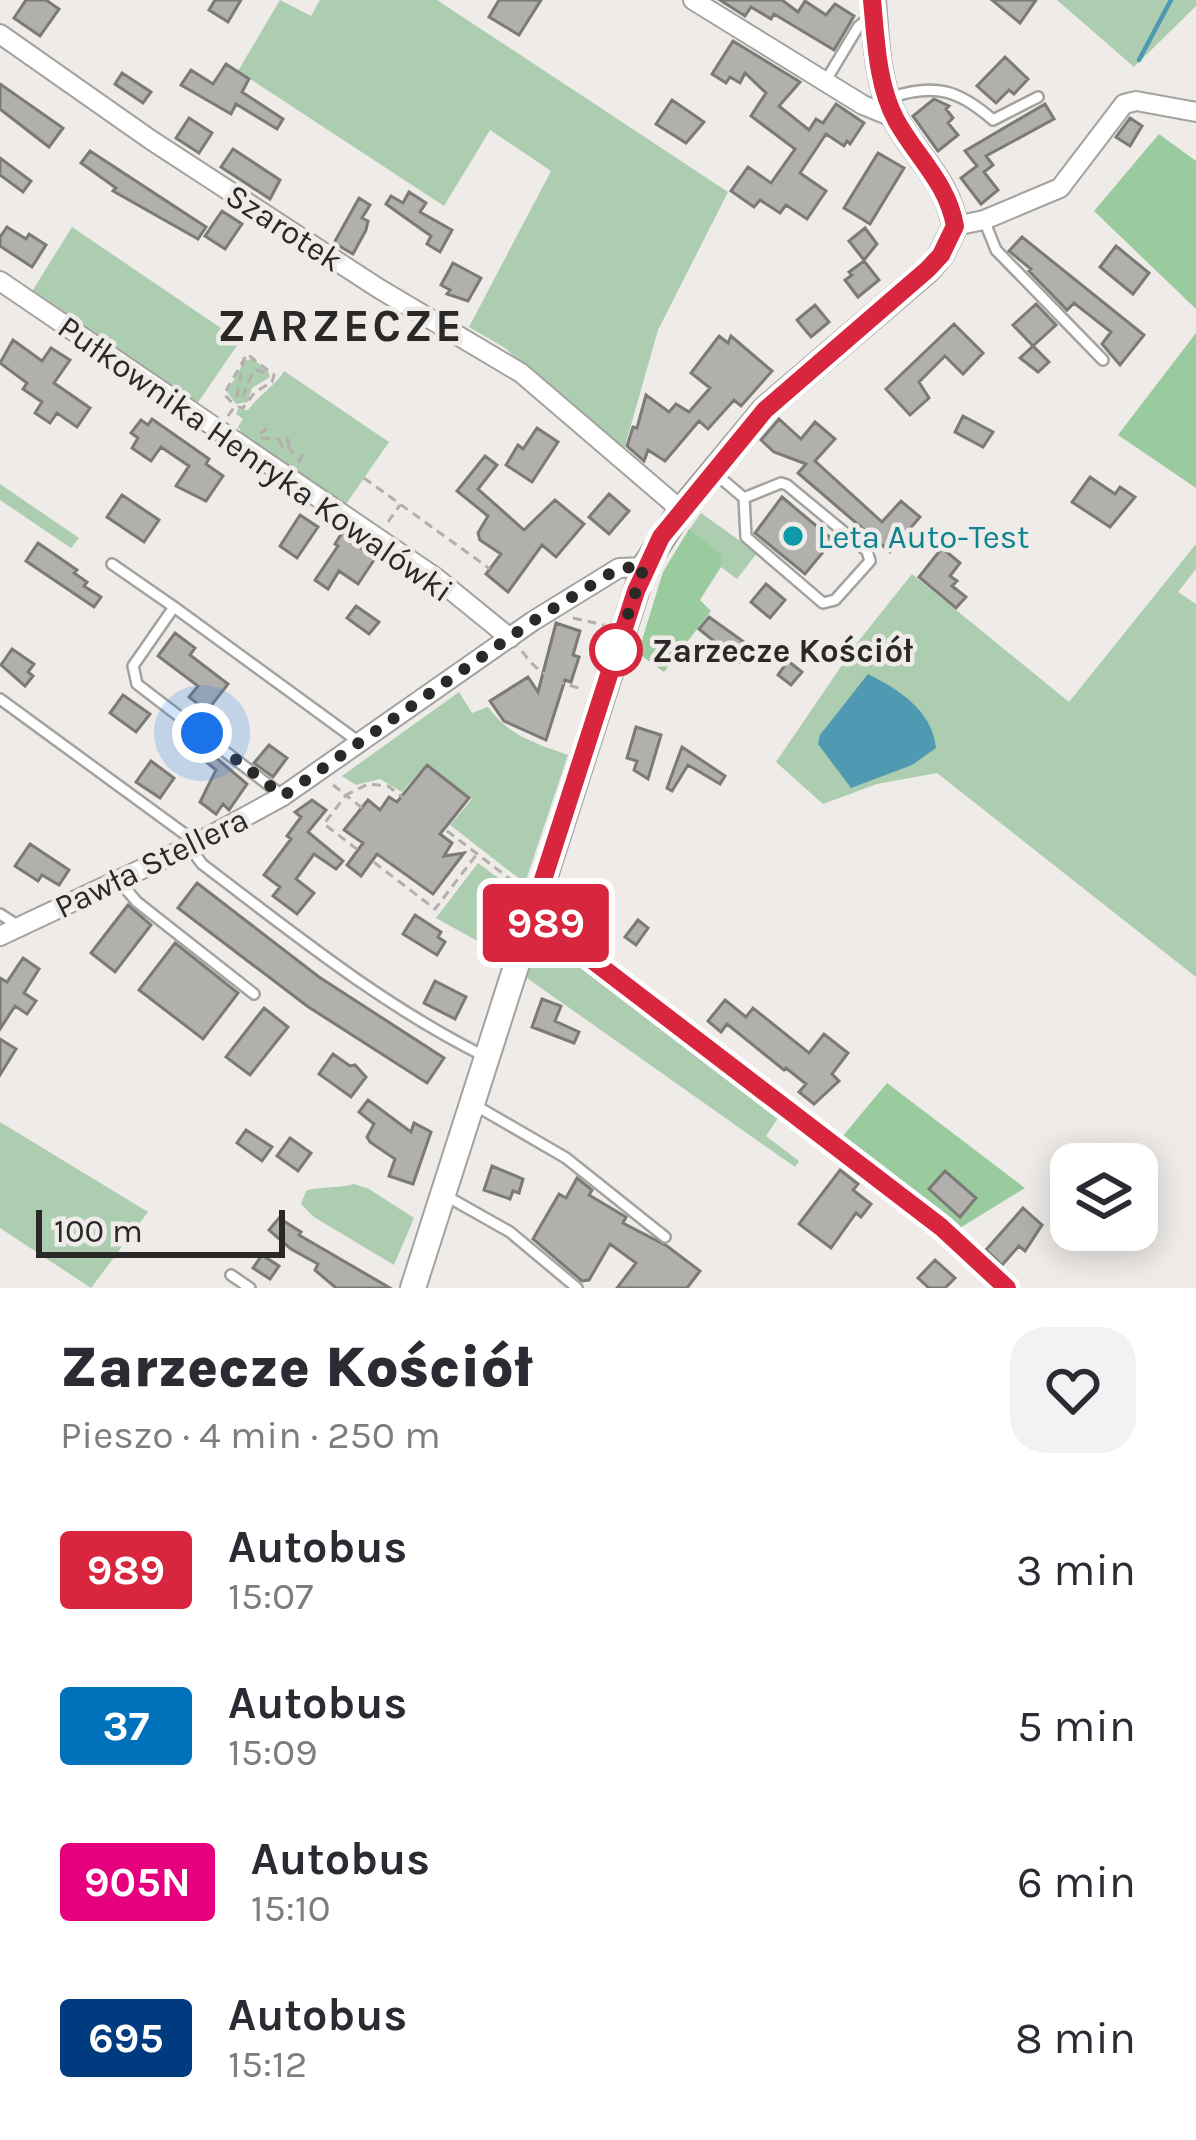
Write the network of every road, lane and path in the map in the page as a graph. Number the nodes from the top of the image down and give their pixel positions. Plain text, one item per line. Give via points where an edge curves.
1 (693, 0) edge
2 (873, 7) edge
3 (0, 34) edge
4 (825, 82) junction
5 (1038, 97) dead end
6 (891, 108) junction
7 (1196, 112) edge
8 (984, 220) junction
9 (955, 226) junction
10 (0, 281) edge
11 (244, 356) junction
12 (1103, 360) dead end
13 (273, 376) junction
14 (239, 380) junction
15 (248, 382) junction
16 (268, 427) dead end
17 (255, 440) dead end
18 (304, 453) dead end
19 (297, 463) dead end
20 (713, 471) junction
21 (364, 478) dead end
22 (743, 498) junction
23 (400, 505) junction
24 (681, 510) junction
25 (376, 538) junction
26 (112, 564) dead end
27 (644, 567) junction
28 (490, 569) dead end
29 (173, 608) junction
30 (514, 641) junction
31 (588, 691) dead end
32 (0, 699) edge
33 (360, 743) junction
34 (317, 772) junction
35 (346, 795) junction
36 (283, 796) junction
37 (362, 808) dead end
38 (193, 844) junction
39 (477, 854) junction
40 (118, 880) junction
41 (530, 903) junction
42 (6, 925) edge
43 (254, 994) dead end
44 (486, 1058) junction
45 (471, 1103) junction
46 (443, 1194) junction
47 (665, 1238) dead end
48 (231, 1275) dead end
49 (250, 1288) edge
50 (413, 1288) edge
51 (577, 1288) edge
52 (1007, 1288) edge

1 - 4 street
2 - 4 lane
2 - 6 street
3 - 24 street, Szarotek via 378,289 521,373
4 - 6 street via 863,105
5 - 6 lane via 993,120 934,87
6 - 9 street via 944,187
7 - 8 street via 1124,104 1060,188
8 - 9 street
8 - 12 lane via 996,250
9 - 20 street via 928,269 793,383
10 - 25 street, Pułkownika Henryka Kowalówki
11 - 13 path
11 - 13 path via 226,400 243,408
11 - 14 path
13 - 15 path via 258,370
14 - 15 path
14 - 15 path via 235,392 243,397
16 - 17 path
18 - 19 path
20 - 22 lane
20 - 24 street
21 - 23 path
22 - 22 lane via 746,537 823,603 870,561 867,550 787,485
23 - 25 path
23 - 28 path
24 - 27 street
25 - 30 street, Pułkownika Henryka Kowalówki
26 - 29 lane
27 - 30 street, Pawła Stellera via 619,568
27 - 41 street
29 - 33 lane
29 - 36 lane via 133,666 136,684
30 - 31 path via 546,678
30 - 33 street, Pawła Stellera
32 - 38 lane
33 - 34 street, Pawła Stellera
34 - 35 path
34 - 36 street, Pawła Stellera
35 - 37 path
35 - 39 path via 368,784 388,786
35 - 39 path via 324,824 435,910
36 - 38 street, Pawła Stellera
38 - 40 street, Pawła Stellera
38 - 44 lane via 202,864 324,956
39 - 41 path
40 - 42 street, Pawła Stellera
40 - 43 lane
41 - 44 street
41 - 52 street via 941,1227
44 - 45 street
45 - 46 street
45 - 47 lane via 566,1158
46 - 50 street
46 - 51 lane via 510,1232
48 - 49 lane

